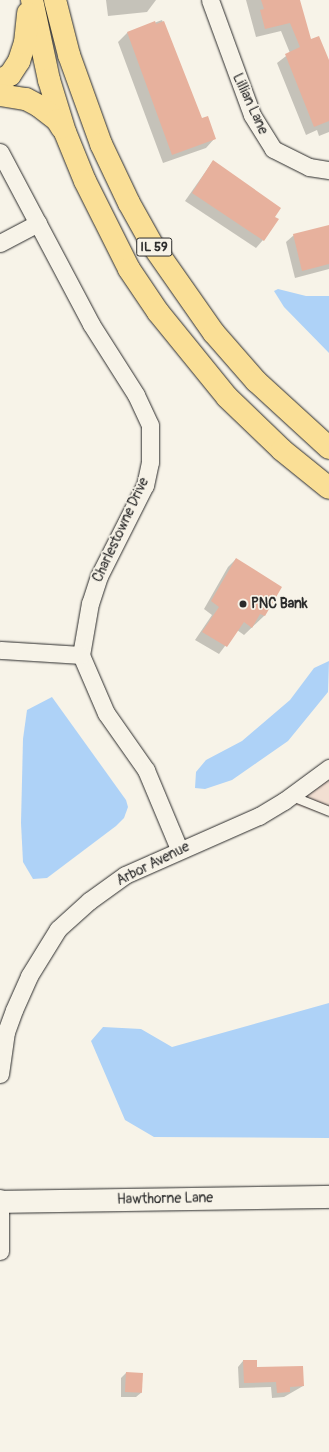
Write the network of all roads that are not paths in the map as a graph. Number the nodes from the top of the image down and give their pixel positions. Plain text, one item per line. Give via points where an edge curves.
1 (28, 0) edge
2 (32, 0) edge
3 (55, 0) edge
4 (210, 0) edge
5 (0, 80) edge
6 (0, 95) edge
7 (65, 132) junction
8 (0, 152) edge
9 (329, 170) edge
10 (38, 223) junction
11 (0, 243) edge
12 (329, 448) edge
13 (329, 488) edge
14 (0, 650) edge
15 (81, 655) junction
16 (329, 768) edge
17 (292, 796) junction
18 (329, 811) edge
19 (179, 849) junction
20 (0, 1074) edge
21 (329, 1197) edge
22 (0, 1198) edge
23 (0, 1202) edge
24 (0, 1251) edge

1 - 5 main road via 25,43 19,61 10,75
2 - 7 main road, IL 59 via 49,80
3 - 12 main road, IL 59 via 68,55 101,144 129,203 154,246 214,333 245,369 294,418
4 - 9 street, Lillian Lane via 252,115 273,149 309,167
6 - 7 main road via 26,99 57,120
7 - 13 main road, IL 59 via 84,181 106,224 130,269 158,312 227,397 282,450
8 - 10 street, Charlestowne Drive
10 - 11 street
10 - 15 street, Charlestowne Drive via 91,324 136,395 150,425 151,457 145,485 99,576 90,603
14 - 15 street
15 - 19 street via 106,713 146,770
16 - 17 street, Arbor Avenue
17 - 18 lane
17 - 19 street, Arbor Avenue via 259,816
19 - 20 street, Arbor Avenue via 125,875 89,901 58,929 29,976 14,1010 6,1032
21 - 23 street, Hawthorne Lane
22 - 23 street
23 - 24 street

